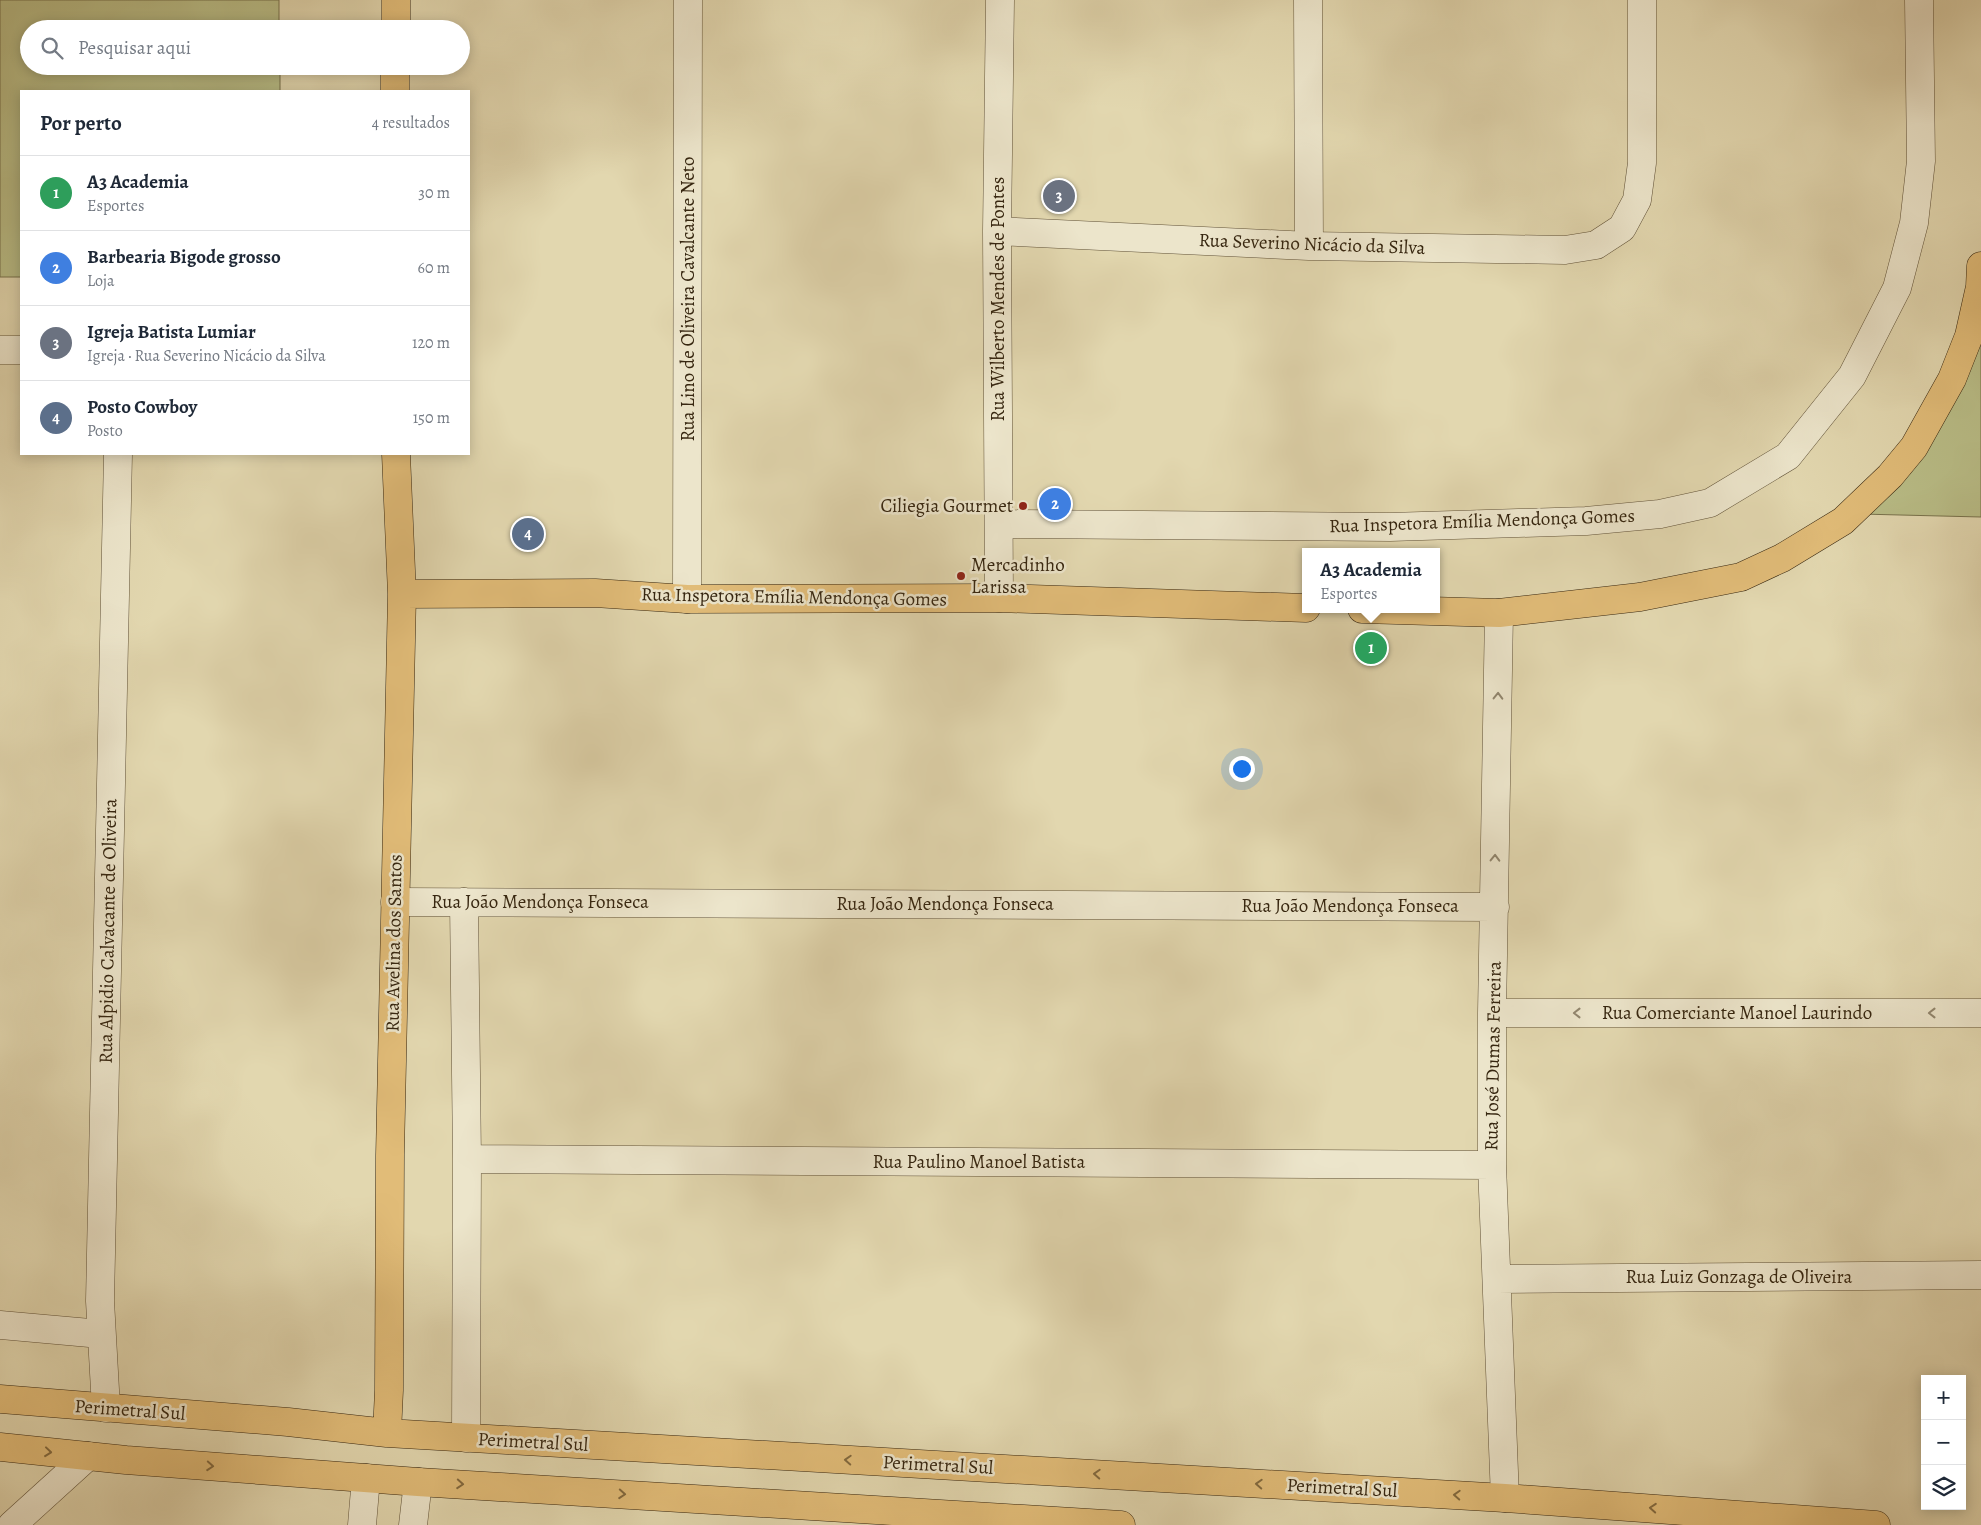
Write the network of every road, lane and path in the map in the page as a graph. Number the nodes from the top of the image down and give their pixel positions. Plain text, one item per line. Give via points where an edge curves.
1 (396, 0) edge
2 (688, 0) edge
3 (1000, 0) edge
4 (1308, 0) edge
5 (1642, 0) edge
6 (1919, 0) edge
7 (396, 20) edge
8 (395, 75) edge
9 (395, 90) edge
10 (997, 231) junction
11 (1309, 246) junction
12 (1981, 266) edge
13 (0, 350) edge
14 (20, 350) edge
15 (118, 455) edge
16 (396, 455) edge
17 (1000, 524) junction
18 (402, 594) junction
19 (999, 598) junction
20 (688, 599) junction
21 (1302, 608) edge
22 (1440, 612) edge
23 (1499, 614) junction
24 (395, 902) junction
25 (464, 902) junction
26 (1494, 907) junction
27 (1492, 1013) junction
28 (1981, 1013) edge
29 (467, 1159) junction
30 (1492, 1165) junction
31 (1981, 1275) edge
32 (1496, 1279) junction
33 (0, 1325) edge
34 (101, 1334) junction
35 (0, 1399) edge
36 (106, 1408) junction
37 (387, 1433) junction
38 (466, 1438) junction
39 (0, 1447) edge
40 (88, 1456) junction
41 (366, 1478) junction
42 (418, 1482) junction
43 (1505, 1498) junction
44 (12, 1525) edge
45 (362, 1525) edge
46 (413, 1525) edge
47 (1121, 1525) edge
48 (1876, 1525) edge

1 - 7 main road
2 - 20 street, Rua Lino de Oliveira Cavalcante Neto
3 - 10 street, Rua Wilberto Mendes de Pontes
4 - 11 street
5 - 11 street, Rua Severino Nicácio da Silva via 1642,163 1637,200 1622,228 1596,245 1566,250
6 - 17 street, Rua Inspetora Emília Mendonça Gomes via 1921,161 1914,222 1897,288 1852,376 1788,456 1710,503 1660,514 1586,522 1390,527
8 - 9 main road
10 - 11 street, Rua Severino Nicácio da Silva
10 - 17 street, Rua Wilberto Mendes de Pontes
12 - 23 main road via 1980,287 1969,336 1952,379 1914,447 1890,476 1843,521 1782,558 1741,577 1640,597
13 - 14 street
15 - 34 street, Rua Alpidio Calvacante de Oliveira
16 - 18 main road, Rua Avelina dos Santos
17 - 19 street, Rua Wilberto Mendes de Pontes
18 - 20 main road, Rua Inspetora Emília Mendonça Gomes via 595,593
18 - 24 main road, Rua Avelina dos Santos
19 - 20 main road, Rua Inspetora Emília Mendonça Gomes
19 - 21 main road, Rua Inspetora Emília Mendonça Gomes
22 - 23 main road
26 -> 23 street, Rua José Dumas Ferreira
24 - 25 street, Rua João Mendonça Fonseca
24 - 37 main road, Rua Avelina dos Santos
25 - 26 street, Rua João Mendonça Fonseca
25 - 29 street
26 - 27 street, Rua José Dumas Ferreira
28 -> 27 street, Rua Comerciante Manoel Laurindo
27 - 30 street, Rua José Dumas Ferreira
29 - 30 street, Rua Paulino Manoel Batista
29 - 38 street
30 - 32 street, Rua José Dumas Ferreira
31 - 32 street, Rua Luiz Gonzaga de Oliveira
32 - 43 street, Rua José Dumas Ferreira
33 - 34 street
34 - 36 street, Rua Alpidio Calvacante de Oliveira
35 - 36 main road, Perimetral Sul
36 - 37 main road, Perimetral Sul
37 - 38 main road, Perimetral Sul
43 -> 38 main road, Perimetral Sul
39 -> 40 main road
40 -> 41 main road
40 - 44 street
41 - 42 main road
41 - 45 street
42 - 46 street
42 -> 47 main road
48 -> 43 main road, Perimetral Sul

